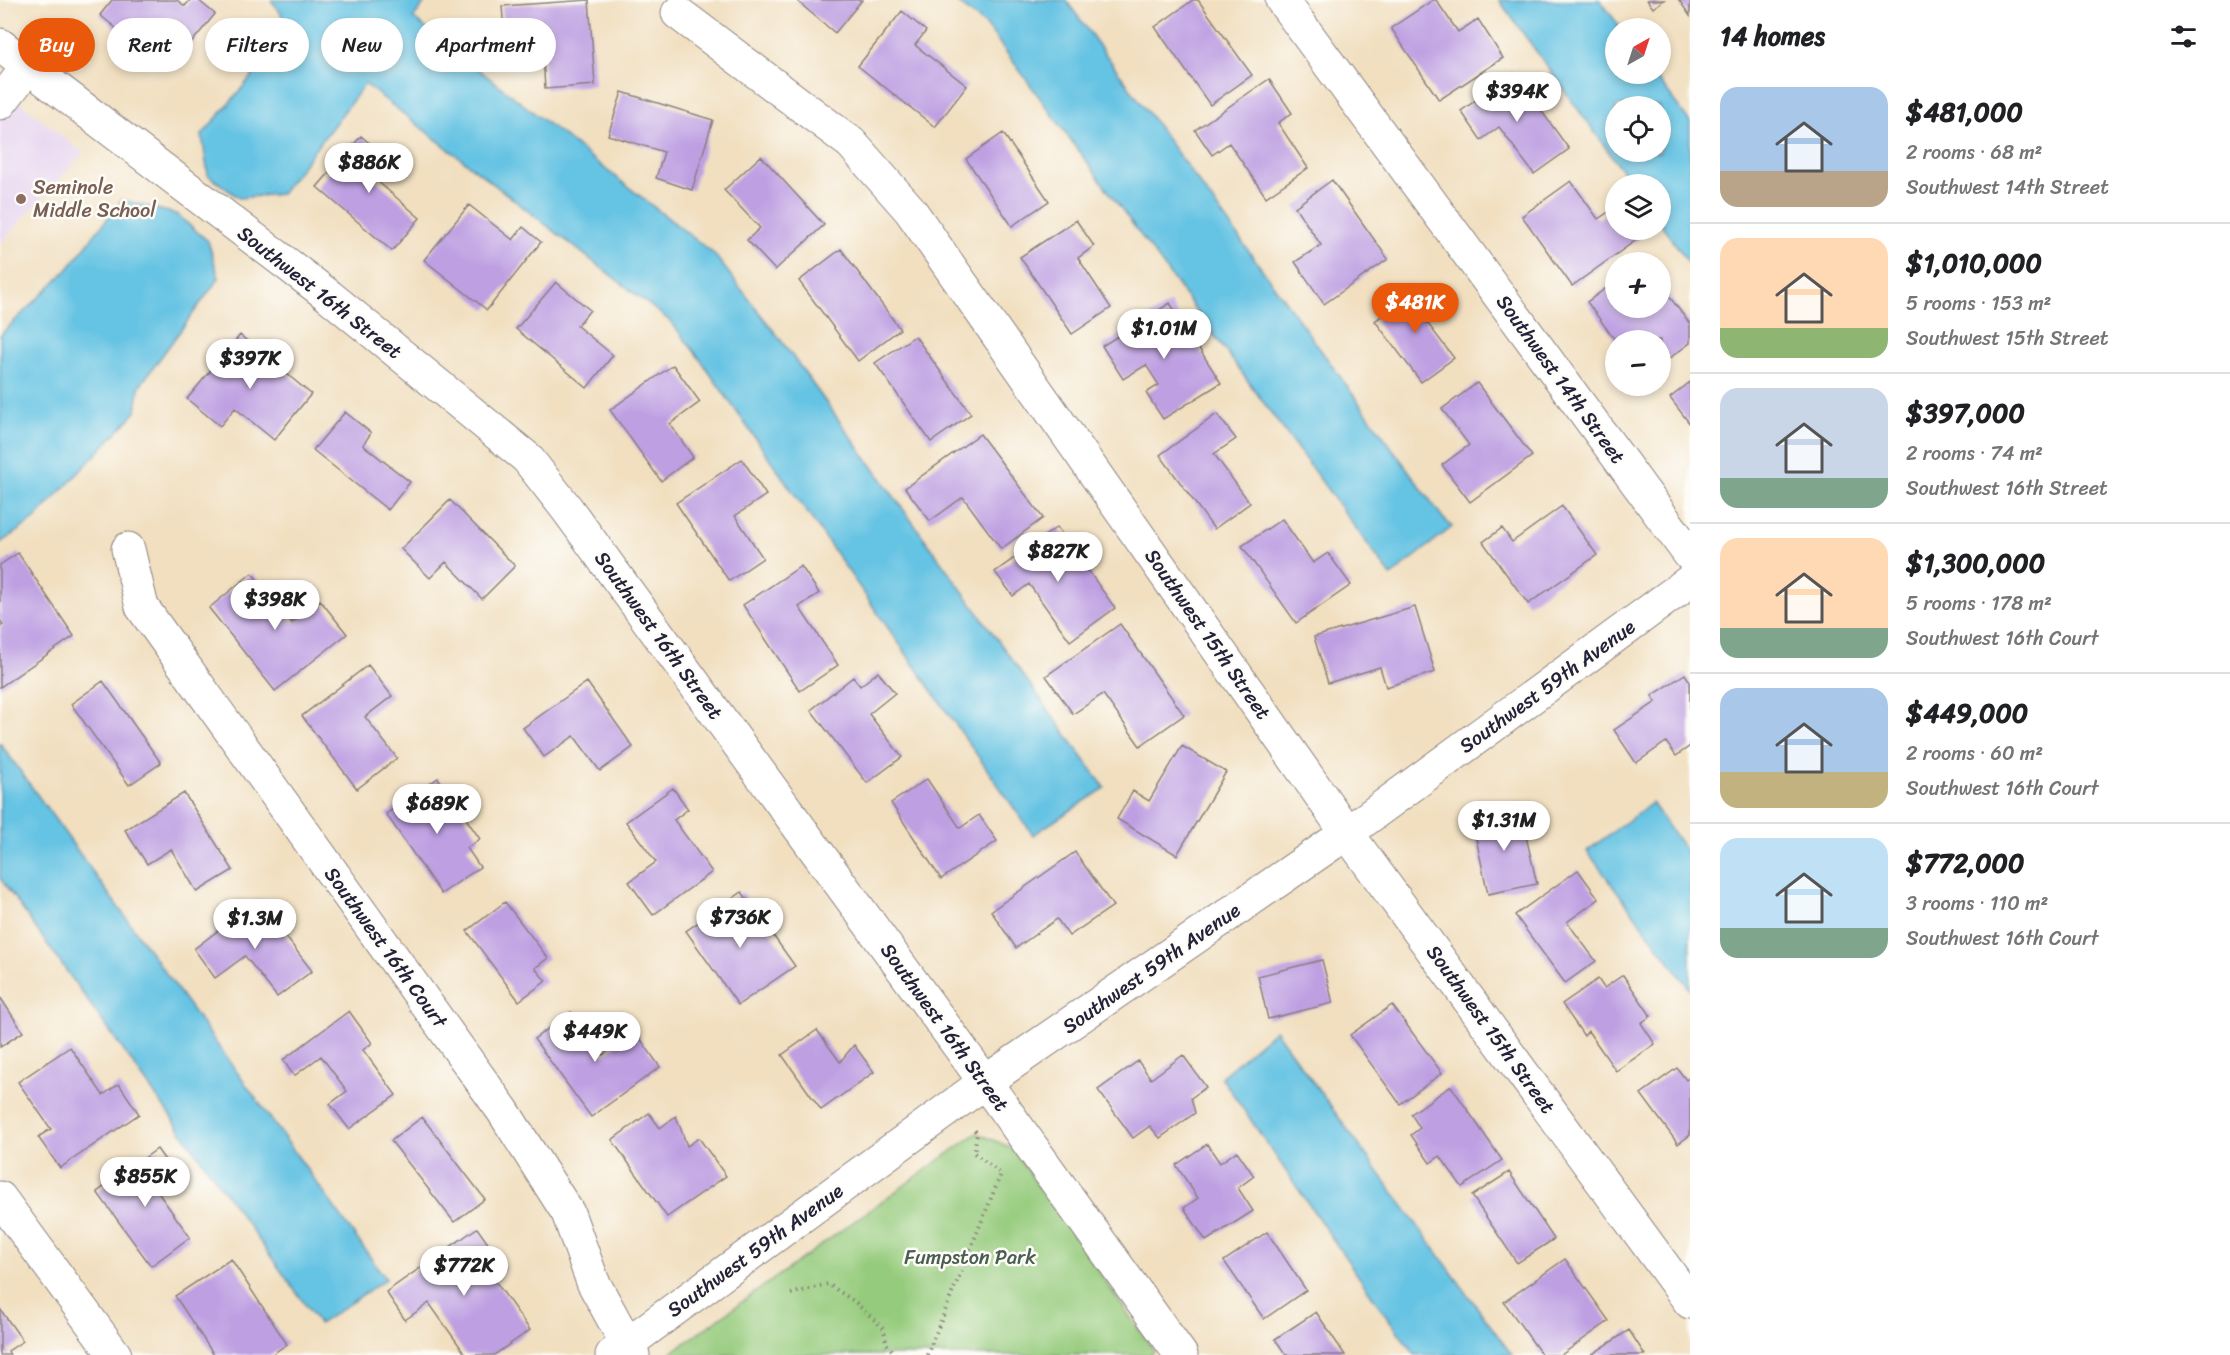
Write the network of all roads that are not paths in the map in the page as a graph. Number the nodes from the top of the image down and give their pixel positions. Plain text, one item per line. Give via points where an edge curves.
1 (1282, 0) edge
2 (678, 13) dead end
3 (0, 45) edge
4 (18, 59) edge
5 (24, 72) edge
6 (35, 72) edge
7 (0, 103) edge
8 (128, 549) dead end
9 (1690, 555) edge
10 (1690, 581) edge
11 (1347, 833) junction
12 (986, 1082) junction
13 (0, 1198) edge
14 (1690, 1302) edge
15 (624, 1351) edge
16 (115, 1355) edge
17 (1181, 1355) edge

1 - 9 street, Southwest 14th Street
2 - 11 street, Southwest 15th Street via 851,143 910,210
3 - 4 street, Southwest 16th Street
5 - 7 street
6 - 12 street, Southwest 16th Street via 328,296 527,458
8 - 15 street, Southwest 16th Court via 142,607 504,1111 568,1213
10 - 11 street, Southwest 59th Avenue
11 - 12 street, Southwest 59th Avenue
11 - 14 street, Southwest 15th Street
12 - 15 street, Southwest 59th Avenue
12 - 17 street, Southwest 16th Street
13 - 16 street

